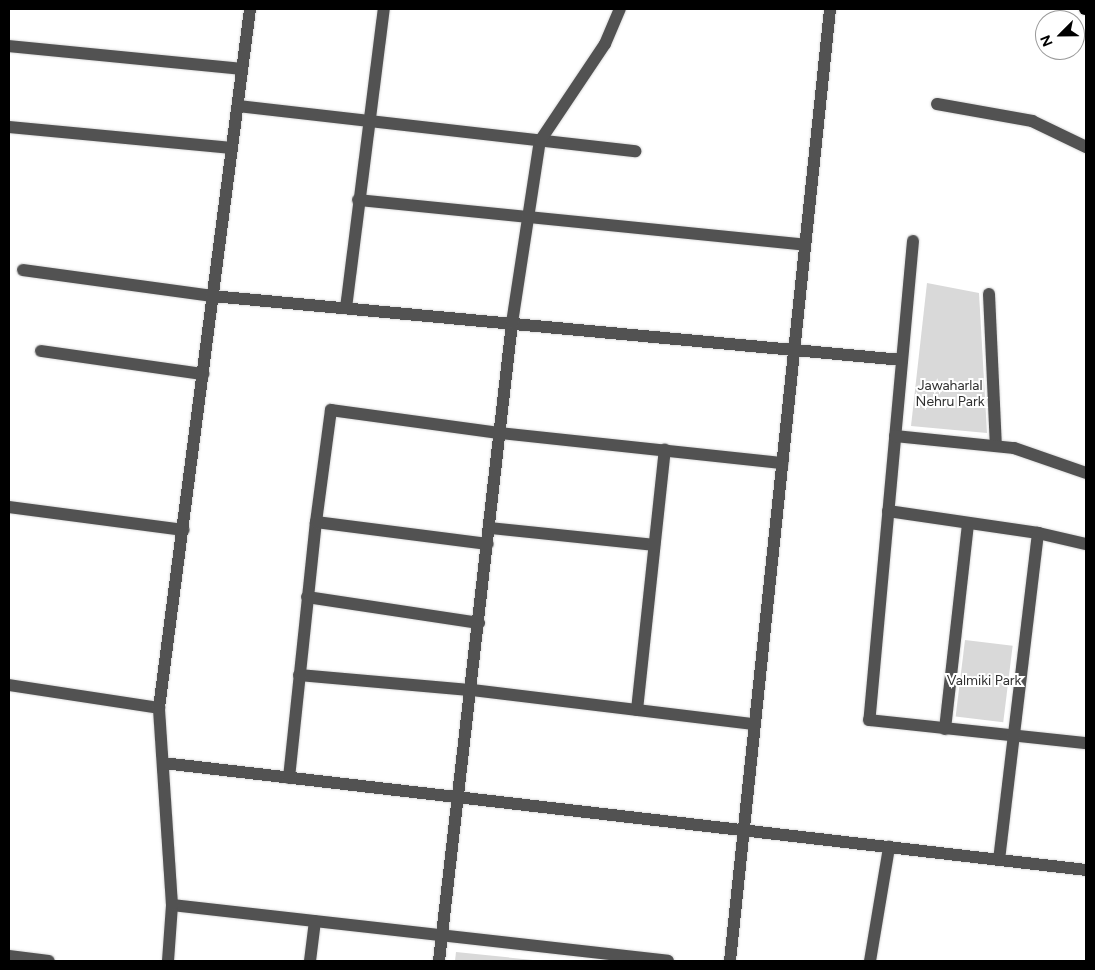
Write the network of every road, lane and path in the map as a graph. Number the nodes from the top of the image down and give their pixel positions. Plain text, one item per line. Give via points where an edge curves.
1 (250, 9) edge
2 (384, 9) edge
3 (620, 9) edge
4 (830, 9) edge
5 (9, 46) edge
6 (242, 70) junction
7 (937, 104) dead end
8 (238, 106) junction
9 (368, 120) junction
10 (9, 127) edge
11 (540, 141) junction
12 (1086, 147) edge
13 (232, 148) junction
14 (635, 151) dead end
15 (358, 200) junction
16 (529, 219) junction
17 (913, 240) dead end
18 (805, 245) junction
19 (23, 270) dead end
20 (989, 294) dead end
21 (212, 296) junction
22 (346, 308) junction
23 (512, 323) junction
24 (794, 348) junction
25 (41, 351) dead end
26 (902, 360) junction
27 (203, 374) junction
28 (500, 433) junction
29 (895, 436) junction
30 (996, 446) junction
31 (665, 450) junction
32 (782, 462) junction
33 (1086, 473) edge
34 (9, 507) edge
35 (888, 511) junction
36 (316, 522) junction
37 (968, 523) junction
38 (490, 528) junction
39 (183, 530) junction
40 (1038, 533) junction
41 (488, 544) junction
42 (1086, 544) edge
43 (654, 546) junction
44 (307, 597) junction
45 (479, 623) junction
46 (299, 675) junction
47 (9, 685) edge
48 (472, 690) junction
49 (159, 708) junction
50 (636, 710) junction
51 (754, 724) junction
52 (945, 729) junction
53 (1013, 737) junction
54 (1086, 743) edge
55 (163, 763) junction
56 (289, 778) junction
57 (460, 797) junction
58 (743, 830) junction
59 (889, 847) junction
60 (999, 860) junction
61 (1086, 870) edge
62 (172, 905) junction
63 (315, 921) junction
64 (442, 935) junction
65 (9, 956) edge
66 (598, 957) edge
67 (49, 961) edge
68 (168, 961) edge
69 (310, 961) edge
70 (439, 961) edge
71 (464, 961) edge
72 (474, 961) edge
73 (668, 961) edge
74 (730, 961) edge
75 (870, 961) edge

1 - 6 street
2 - 9 street
3 - 11 street via 605,44
4 - 18 street
5 - 6 street
6 - 8 street
7 - 12 street via 1032,121
8 - 9 street
8 - 13 street
9 - 11 street
9 - 15 street
10 - 13 street
11 - 14 street
11 - 16 street
13 - 21 street
15 - 16 street
15 - 22 street
16 - 18 street
16 - 23 street
17 - 26 street
18 - 24 street
19 - 21 street
20 - 30 street
21 - 22 street
21 - 27 street
22 - 23 street
23 - 24 street
23 - 28 street
24 - 26 street
24 - 32 street
25 - 27 street
26 - 29 street
27 - 39 street
28 - 31 street
28 - 36 street via 331,410
28 - 38 street
29 - 30 street
29 - 35 street
30 - 33 street via 1014,448
31 - 32 street
31 - 43 street
32 - 51 street
34 - 39 street
35 - 37 street
35 - 52 street via 869,720
36 - 41 street
36 - 44 street
37 - 40 street
37 - 52 street
38 - 41 street
38 - 43 street
39 - 49 street
40 - 42 street
40 - 53 street
41 - 45 street
43 - 50 street
44 - 45 street
44 - 46 street
45 - 48 street
46 - 48 street
46 - 56 street
47 - 49 street
48 - 50 street
48 - 57 street
49 - 55 street
50 - 51 street
51 - 58 street
52 - 53 street
53 - 54 street
53 - 60 street
55 - 56 street
55 - 62 street
56 - 57 street
57 - 58 street
57 - 64 street
58 - 59 street
58 - 74 street
59 - 60 street
59 - 75 street
60 - 61 street
62 - 63 street
62 - 68 street
63 - 64 street
63 - 69 street
64 - 66 street
64 - 70 street
65 - 67 street
66 - 73 street
71 - 72 path

